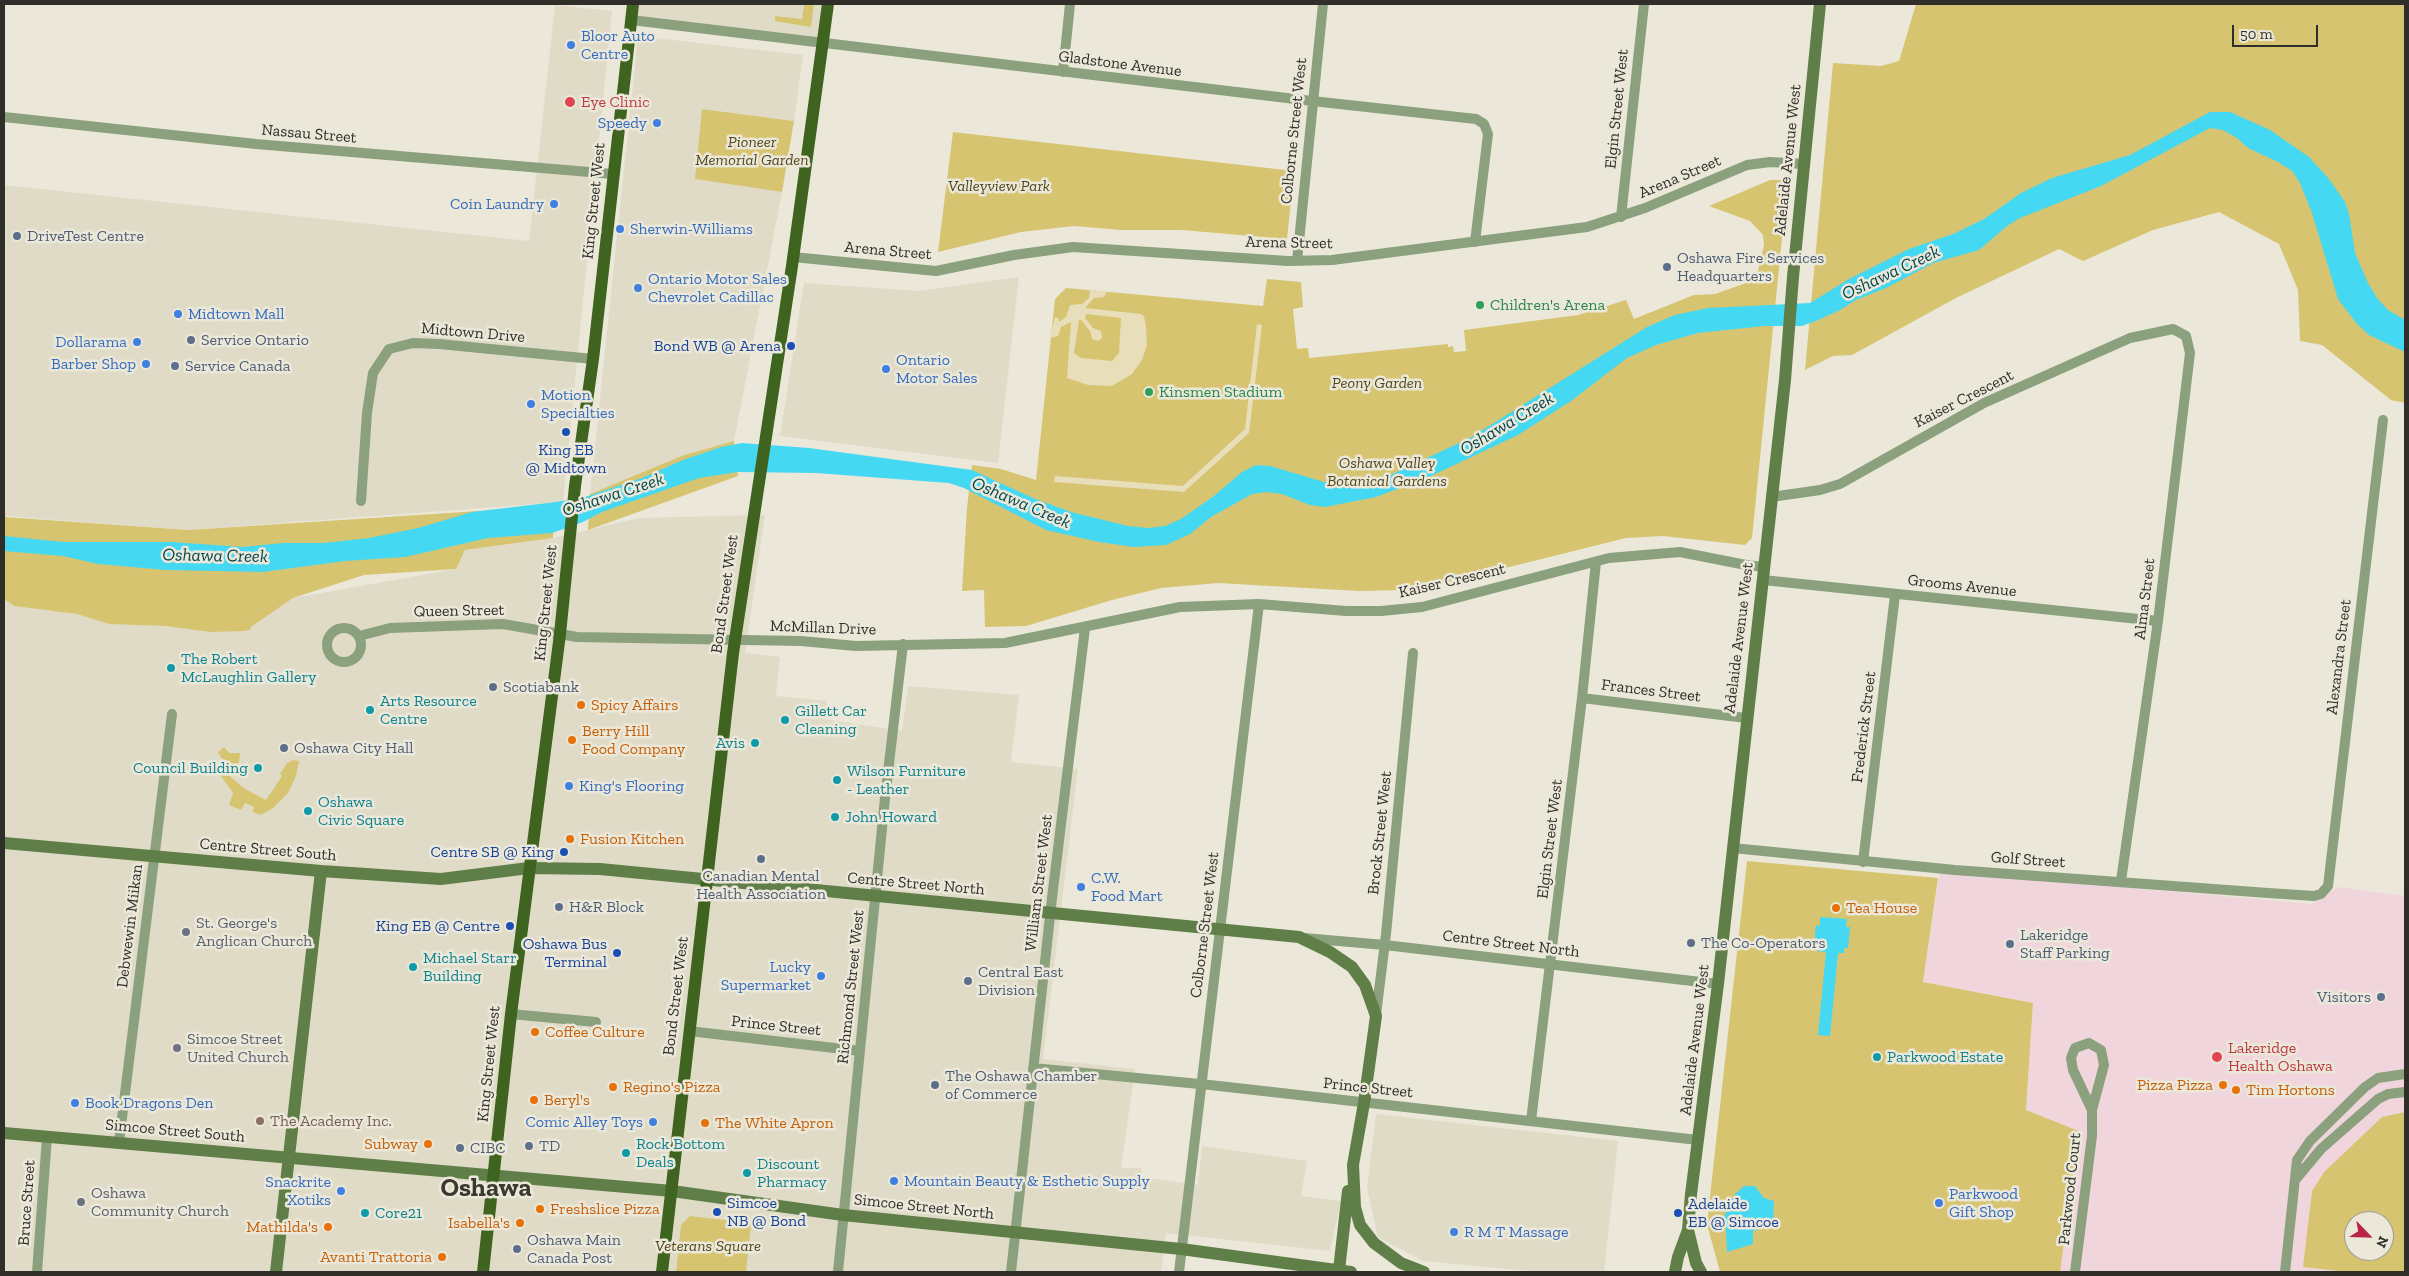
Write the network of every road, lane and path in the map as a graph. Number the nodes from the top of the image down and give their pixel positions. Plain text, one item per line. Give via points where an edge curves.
1 (633, 4) edge
2 (828, 4) edge
3 (1070, 4) edge
4 (1322, 4) edge
5 (1644, 4) edge
6 (1820, 4) edge
7 (631, 20) junction
8 (823, 44) junction
9 (1063, 72) junction
10 (1312, 102) junction
11 (4, 117) edge
12 (1804, 164) junction
13 (613, 174) junction
14 (1621, 218) junction
15 (1475, 242) junction
16 (793, 257) junction
17 (1297, 261) junction
18 (2173, 328) joint
19 (593, 359) junction
20 (2383, 420) dead end
21 (1771, 497) junction
22 (361, 501) dead end
23 (1596, 562) junction
24 (1764, 566) junction
25 (1763, 580) junction
26 (1895, 595) junction
27 (1259, 604) junction
28 (2158, 621) junction
29 (1085, 628) junction
30 (560, 634) junction
31 (359, 636) dead end
32 (734, 640) junction
33 (903, 644) junction
34 (1413, 653) dead end
35 (1582, 698) junction
36 (172, 714) dead end
37 (1746, 718) junction
38 (4, 843) edge
39 (1733, 848) junction
40 (154, 857) junction
41 (1863, 862) junction
42 (529, 868) junction
43 (321, 871) junction
44 (705, 880) junction
45 (2121, 881) junction
46 (2321, 894) joint
47 (875, 897) junction
48 (1050, 912) junction
49 (1219, 928) junction
50 (1299, 937) junction
51 (1385, 945) junction
52 (1550, 966) junction
53 (1352, 967) joint
54 (1718, 984) junction
55 (510, 1014) junction
56 (1376, 1016) junction
57 (596, 1022) dead end
58 (689, 1031) junction
59 (860, 1051) junction
60 (1033, 1068) junction
61 (2405, 1074) edge
62 (1202, 1084) junction
63 (2405, 1092) edge
64 (1364, 1103) junction
65 (2092, 1110) junction
66 (1531, 1120) junction
67 (4, 1133) edge
68 (47, 1137) junction
69 (1698, 1140) junction
70 (119, 1142) junction
71 (290, 1158) junction
72 (1353, 1165) junction
73 (494, 1175) junction
74 (2296, 1179) junction
75 (672, 1191) junction
76 (843, 1215) junction
77 (1688, 1230) junction
78 (1015, 1232) junction
79 (1181, 1250) junction
80 (37, 1272) edge
81 (276, 1272) edge
82 (483, 1272) edge
83 (662, 1272) edge
84 (838, 1272) edge
85 (1011, 1272) edge
86 (1179, 1272) edge
87 (1343, 1272) edge
88 (1424, 1272) edge
89 (1675, 1272) edge
90 (1701, 1272) edge
91 (2075, 1272) edge
92 (2285, 1272) edge

1 - 7 main road, King Street West
2 - 8 main road, Bond Street West
3 - 9 street
4 - 10 street, Colborne Street West
5 - 14 street, Elgin Street West
6 - 12 main road, Adelaide Avenue West
7 - 8 street, Gladstone Avenue
7 - 13 main road, King Street West
8 - 9 street, Gladstone Avenue
8 - 16 main road, Bond Street West
9 - 10 street, Gladstone Avenue
10 - 15 street, Gladstone Avenue via 1476,118 1484,124 1488,134
10 - 17 street, Colborne Street West
11 - 13 street, Nassau Street via 256,144
12 - 14 street, Arena Street via 1770,162 1747,165
12 - 21 main road, Adelaide Avenue West
13 - 19 main road, King Street West
14 - 15 street, Arena Street via 1587,227
15 - 17 street, Arena Street via 1332,260
16 - 17 street, Arena Street via 936,271 1073,247
16 - 32 main road, Bond Street West
18 - 21 street, Kaiser Crescent via 2130,338 1984,403 1840,484
18 - 28 street, Alma Street via 2186,336 2190,353
19 - 22 street, Midtown Drive via 439,344 413,343 389,349 373,374
19 - 30 main road, King Street West via 569,534
20 - 46 street, Alexandra Street via 2328,886
21 - 24 main road, Adelaide Avenue West
23 - 24 street, Kaiser Crescent via 1680,552
23 - 27 street, Kaiser Crescent via 1422,607 1346,611
23 - 35 street, Elgin Street West
24 - 25 main road, Adelaide Avenue West
25 - 26 street, Grooms Avenue
25 - 37 main road, Adelaide Avenue West
26 - 28 street, Grooms Avenue
26 - 41 street, Frederick Street
27 - 29 street, Kaiser Crescent via 1180,607
27 - 49 street, Colborne Street West
28 - 45 street, Alma Street
29 - 33 street, McMillan Drive via 1005,644
29 - 48 street, William Street West
30 - 31 street, Queen Street via 503,624 390,628
30 - 32 street, McMillan Drive
30 - 42 main road, King Street West
32 - 33 street, McMillan Drive via 856,646
32 - 44 main road, Bond Street West
33 - 47 street, Richmond Street West
34 - 51 street, Brock Street West
35 - 37 street, Frances Street
35 - 52 street, Elgin Street West
36 - 40 street, Debwewin Miikan
37 - 39 main road, Adelaide Avenue West
38 - 40 main road, Centre Street South
39 - 41 street, Golf Street
39 - 54 main road, Adelaide Avenue West
40 - 43 main road, Centre Street South
40 - 70 street, Debwewin Miikan
41 - 45 street, Golf Street
42 - 43 main road, Centre Street South via 440,880
42 - 44 main road, Centre Street North via 600,869
42 - 55 main road, King Street West
43 - 71 main road
44 - 47 main road, Centre Street North
44 - 58 main road, Bond Street West
45 - 46 street, Golf Street via 2305,896
47 - 48 main road, Centre Street North
47 - 59 street, Richmond Street West
48 - 49 main road, Centre Street North
48 - 60 street, William Street West
49 - 50 main road, Centre Street North
49 - 62 street, Colborne Street West
50 - 51 street, Centre Street North
50 - 53 main road, Centre Street North
51 - 52 street, Centre Street North
51 - 56 street, Brock Street West
52 - 54 street, Centre Street North
52 - 66 street, Elgin Street West
53 - 56 main road, Brock Street West via 1365,985
54 - 69 main road, Adelaide Avenue West
55 - 57 street
55 - 73 main road, King Street West
56 - 64 main road, Brock Street West
58 - 59 street, Prince Street
58 - 75 main road, Bond Street West
59 - 76 street, Richmond Street West
60 - 62 street, Prince Street
60 - 78 street, William Street West
61 - 74 street via 2378,1078 2310,1141 2297,1160
62 - 64 street, Prince Street
62 - 79 street, Colborne Street West
63 - 74 street via 2378,1099 2321,1149
64 - 66 street, Prince Street
64 - 72 main road, Brock Street West
65 - 65 street, Parkwood Court via 2104,1065 2101,1050 2089,1043 2075,1048 2071,1058 2073,1070
65 - 91 street, Parkwood Court via 2092,1136
66 - 69 street, Prince Street
67 - 68 main road, Simcoe Street South
68 - 70 main road, Simcoe Street South
68 - 80 street, Bruce Street
69 - 77 main road, Adelaide Avenue West
70 - 71 main road, Simcoe Street South
71 - 73 main road, Simcoe Street South
71 - 81 main road
72 - 87 main road
72 - 88 main road, Brock Street West via 1355,1208 1360,1225 1374,1243 1401,1263
73 - 75 main road, Simcoe Street North
73 - 82 main road, King Street West
74 - 92 street
75 - 76 main road, Simcoe Street North
75 - 83 main road, Bond Street West
76 - 78 main road, Simcoe Street North
76 - 84 street, Richmond Street West
77 - 89 main road
77 - 90 main road, Adelaide Avenue West
78 - 79 main road, Simcoe Street North
78 - 85 street, William Street West
79 - 86 street, Colborne Street West
79 - 87 main road, Simcoe Street North

